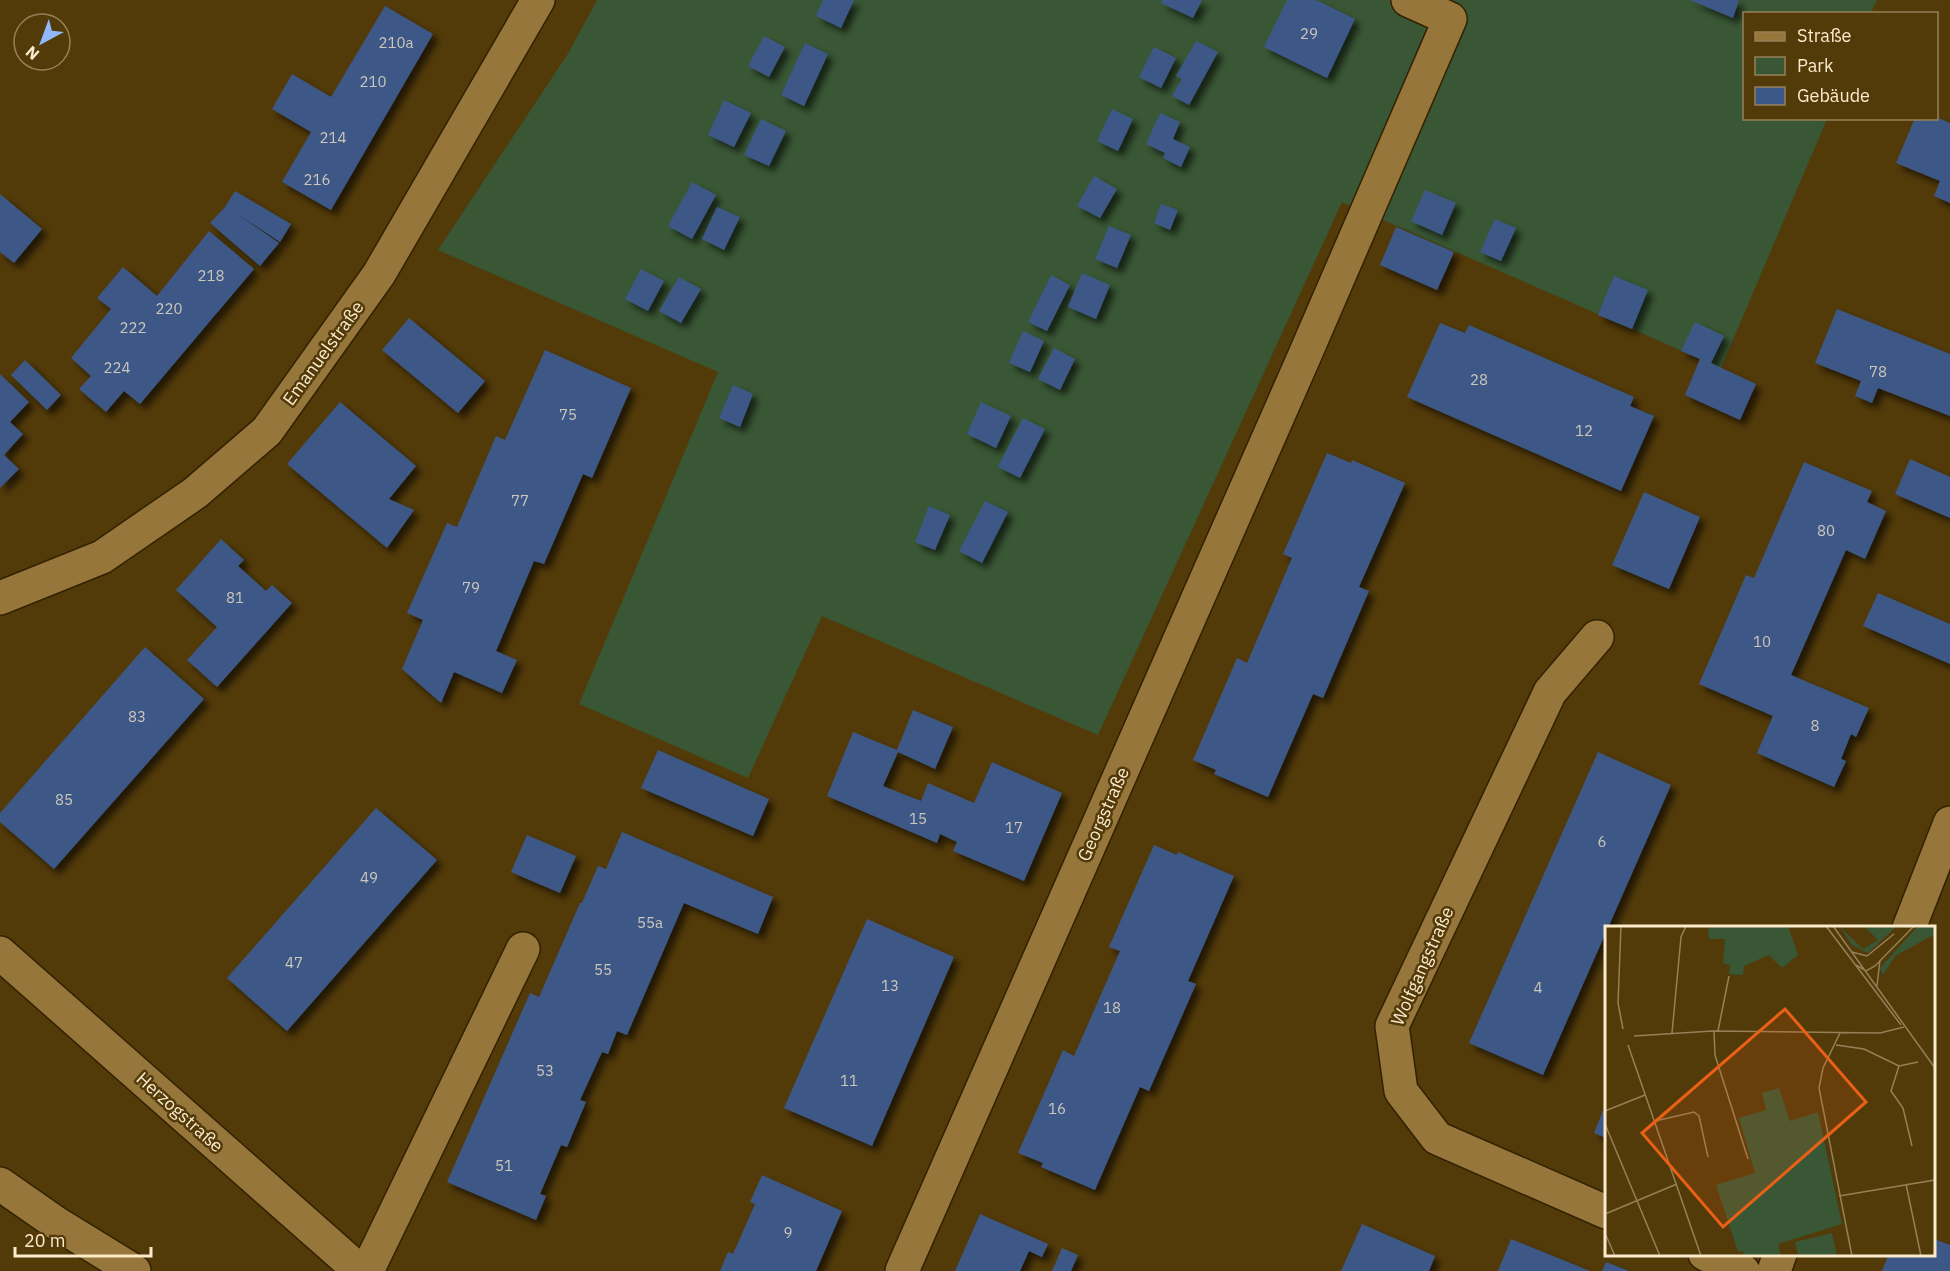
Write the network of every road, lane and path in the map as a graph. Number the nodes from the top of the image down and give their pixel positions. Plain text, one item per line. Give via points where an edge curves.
1 (538, 0) edge
2 (1407, 0) edge
3 (0, 598) edge
4 (1598, 637) dead end
5 (1950, 823) edge
6 (1909, 926) edge
7 (523, 949) dead end
8 (0, 953) edge
9 (0, 1184) edge
10 (1605, 1212) edge
11 (1709, 1256) edge
12 (1779, 1256) edge
13 (134, 1271) edge
14 (360, 1271) edge
15 (367, 1271) edge
16 (902, 1271) edge
17 (1743, 1271) edge
18 (1774, 1271) edge

1 - 3 street, Emanuelstraße via 379,274 267,431 195,493 102,557
2 - 16 street, Georgstraße via 1450,19
4 - 10 street, Wolfgangstraße via 1550,692 1392,1026 1401,1091 1437,1138
5 - 6 street
7 - 15 street
8 - 14 street, Herzogstraße
9 - 13 street
11 - 17 street
12 - 18 street

